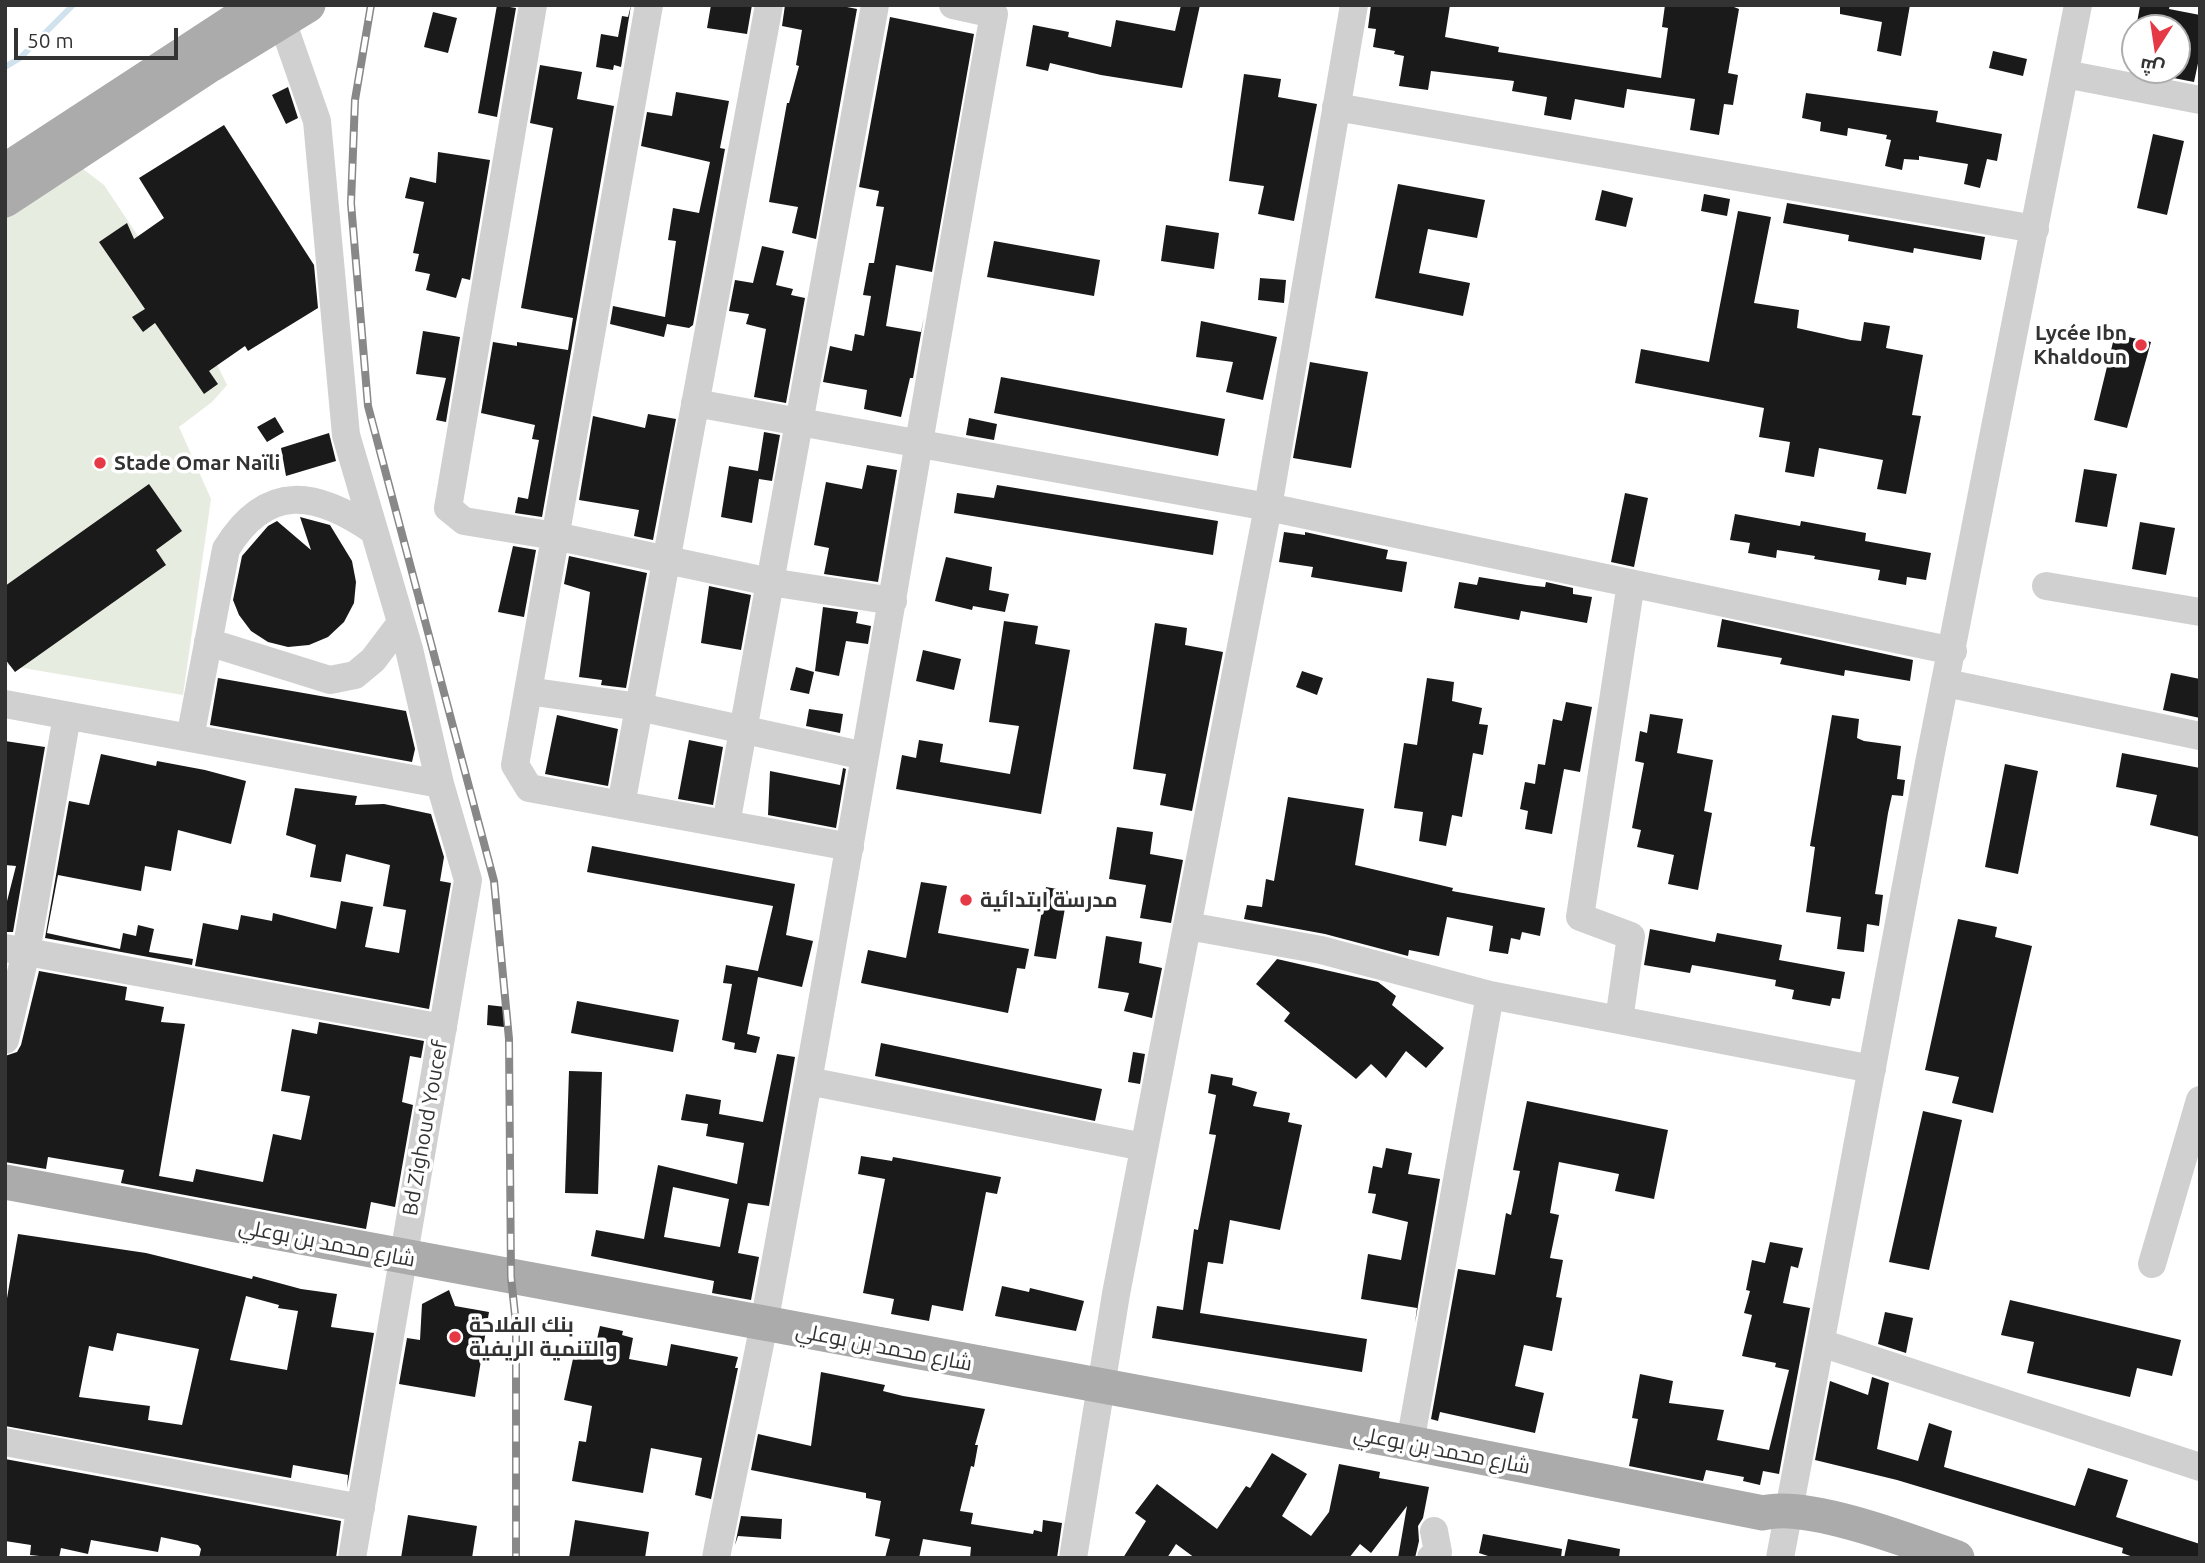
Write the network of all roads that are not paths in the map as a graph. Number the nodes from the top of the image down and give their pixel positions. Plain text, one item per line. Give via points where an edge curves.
1 (533, 5) edge
2 (649, 5) edge
3 (769, 5) edge
4 (875, 5) edge
5 (953, 5) edge
6 (1354, 5) edge
7 (2078, 5) edge
8 (993, 9) edge
9 (283, 10) edge
10 (2064, 74) junction
11 (2200, 100) edge
12 (1336, 107) junction
13 (5, 171) edge
14 (5, 200) edge
15 (2035, 229) junction
16 (695, 403) junction
17 (799, 423) junction
18 (917, 446) junction
19 (1268, 507) junction
20 (374, 531) junction
21 (555, 536) junction
22 (666, 562) junction
23 (770, 582) junction
24 (1631, 583) junction
25 (2046, 586) dead end
26 (893, 601) junction
27 (2200, 612) edge
28 (401, 623) junction
29 (208, 642) junction
30 (1953, 651) junction
31 (1946, 683) junction
32 (528, 691) junction
33 (5, 704) edge
34 (639, 707) junction
35 (67, 716) junction
36 (743, 731) junction
37 (2200, 736) edge
38 (190, 738) junction
39 (865, 756) junction
40 (440, 784) junction
41 (621, 805) junction
42 (726, 824) junction
43 (850, 848) junction
44 (1188, 926) junction
45 (16, 950) edge
46 (1490, 995) junction
47 (1619, 1020) junction
48 (443, 1028) junction
49 (5, 1040) edge
50 (1872, 1069) junction
51 (808, 1082) junction
52 (2200, 1100) edge
53 (1144, 1147) junction
54 (5, 1182) edge
55 (402, 1258) junction
56 (2152, 1264) dead end
57 (764, 1324) junction
58 (1821, 1343) junction
59 (1102, 1388) junction
60 (5, 1442) edge
61 (1410, 1443) junction
62 (2200, 1467) edge
63 (361, 1508) junction
64 (1780, 1527) edge
65 (352, 1558) edge
66 (716, 1558) edge
67 (1073, 1558) edge
68 (1882, 1558) edge
69 (1957, 1558) edge

1 - 21 street via 448,508 464,521
2 - 21 street
3 - 16 street
4 - 17 street
5 - 8 street
6 - 12 street
7 - 10 street
8 - 18 street
9 - 13 main road
9 - 14 main road
9 - 20 street via 317,121 346,435
10 - 11 street
10 - 15 street
12 - 15 street
12 - 19 street
15 - 30 street
16 - 17 street
16 - 22 street
17 - 18 street
17 - 23 street
18 - 19 street
18 - 26 street
19 - 24 street
19 - 44 street
20 - 28 street
20 - 29 street via 331,505 298,500 264,505 240,526 226,549
21 - 22 street
21 - 32 street
22 - 23 street
22 - 34 street
23 - 26 street
23 - 36 street
24 - 30 street
24 - 47 street via 1580,917 1632,936
25 - 27 street
26 - 39 street
28 - 29 street via 364,668 330,681
28 - 40 street, Bd Zighoud Youcef
29 - 38 street
30 - 31 street
31 - 37 street
31 - 50 street
32 - 34 street
32 - 41 street via 515,765 528,788
33 - 35 street
34 - 36 street
34 - 41 street
35 - 38 street
35 - 45 street
36 - 39 street
36 - 42 street
38 - 40 street
39 - 43 street
40 - 48 street, Bd Zighoud Youcef via 468,880
41 - 42 street
42 - 43 street
43 - 51 street
44 - 46 street via 1321,950
44 - 53 street
45 - 48 street
45 - 49 street
46 - 47 street
46 - 61 street
47 - 50 street
48 - 55 street, Bd Zighoud Youcef
50 - 58 street
51 - 53 street
51 - 57 street
52 - 56 street
53 - 59 street
54 - 55 main road, شارع محمد بن بوعلي
55 - 57 main road, شارع محمد بن بوعلي
55 - 63 street, Bd Zighoud Youcef
57 - 59 main road, شارع محمد بن بوعلي
57 - 66 street
58 - 62 street
58 - 64 street
59 - 61 main road, شارع محمد بن بوعلي
59 - 67 street
60 - 63 street
61 - 64 main road, شارع محمد بن بوعلي
63 - 65 street, Bd Zighoud Youcef
64 - 68 main road
64 - 69 main road via 1894,1536

